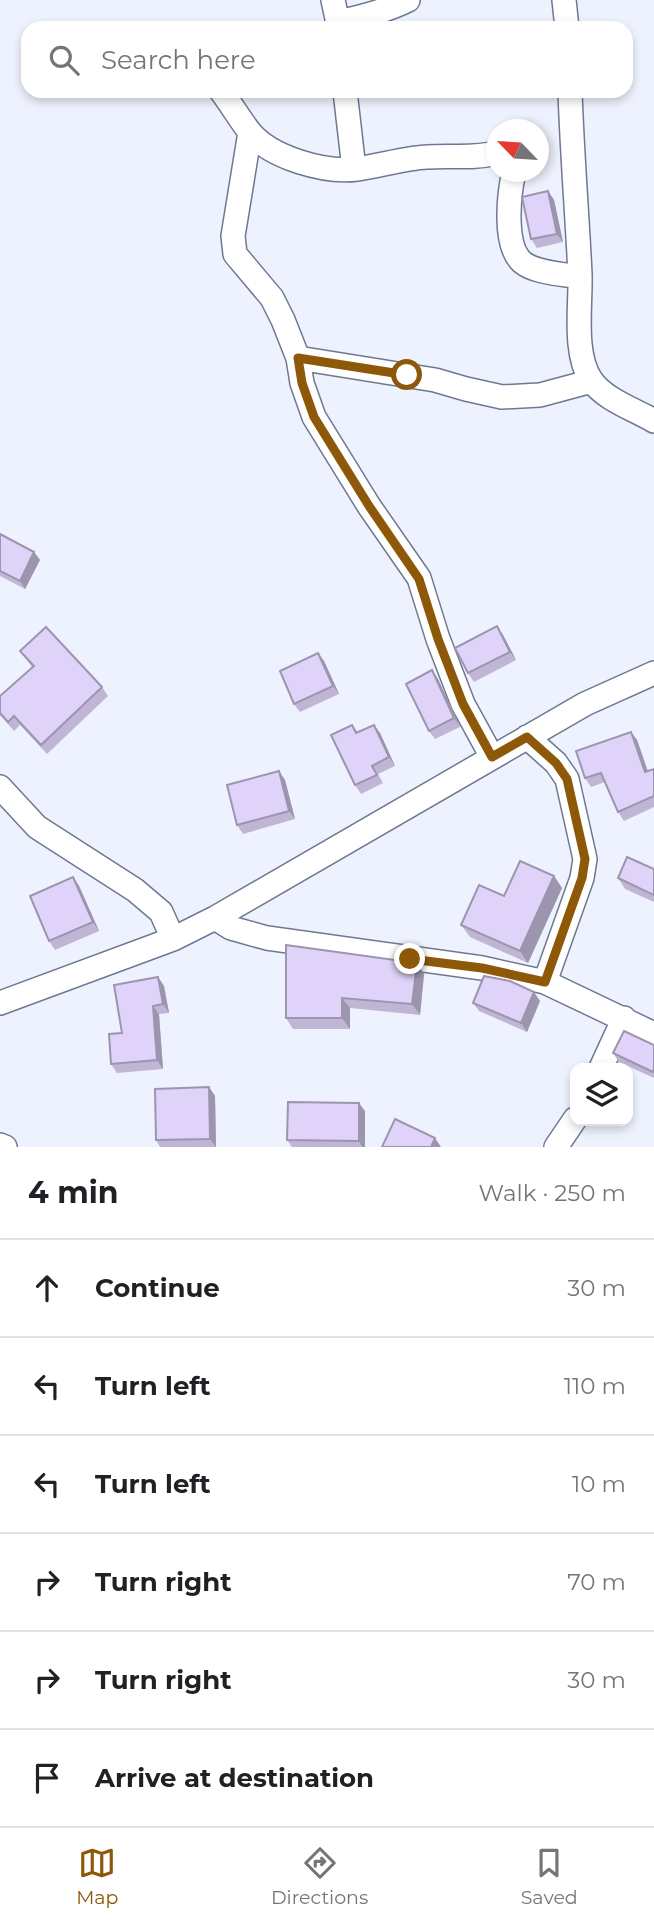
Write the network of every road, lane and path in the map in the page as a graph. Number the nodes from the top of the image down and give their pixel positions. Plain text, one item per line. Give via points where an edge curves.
1 (408, 0) edge
2 (564, 0) edge
3 (336, 17) edge
4 (566, 21) edge
5 (226, 98) edge
6 (346, 98) edge
7 (570, 98) edge
8 (250, 132) junction
9 (486, 155) edge
10 (354, 169) junction
11 (511, 182) edge
12 (580, 277) junction
13 (298, 358) junction
14 (592, 381) junction
15 (654, 421) edge
16 (654, 673) edge
17 (527, 737) junction
18 (492, 757) junction
19 (0, 787) edge
20 (215, 918) junction
21 (173, 939) junction
22 (545, 982) junction
23 (0, 1003) edge
24 (624, 1018) junction
25 (654, 1034) edge
26 (603, 1063) edge
27 (570, 1126) edge
28 (0, 1145) edge
29 (5, 1147) edge
30 (556, 1147) edge

1 - 3 street via 373,14
2 - 4 street
5 - 8 street
6 - 10 street
7 - 12 street
8 - 10 street via 289,159
8 - 13 street via 232,245 272,298
9 - 10 street via 426,157
11 - 12 street via 510,231 516,254 531,267
12 - 14 street via 581,343
13 - 14 street via 435,380 502,397 540,395
13 - 18 street via 314,417 419,579 463,704
14 - 15 street
16 - 17 street
17 - 18 street
17 - 22 street via 567,779 585,859
18 - 20 street
19 - 21 street via 37,827 161,912
20 - 21 street
20 - 22 street via 231,928 267,937 482,968
21 - 23 street
22 - 24 street
24 - 25 street
24 - 26 street
27 - 30 street
28 - 29 street

